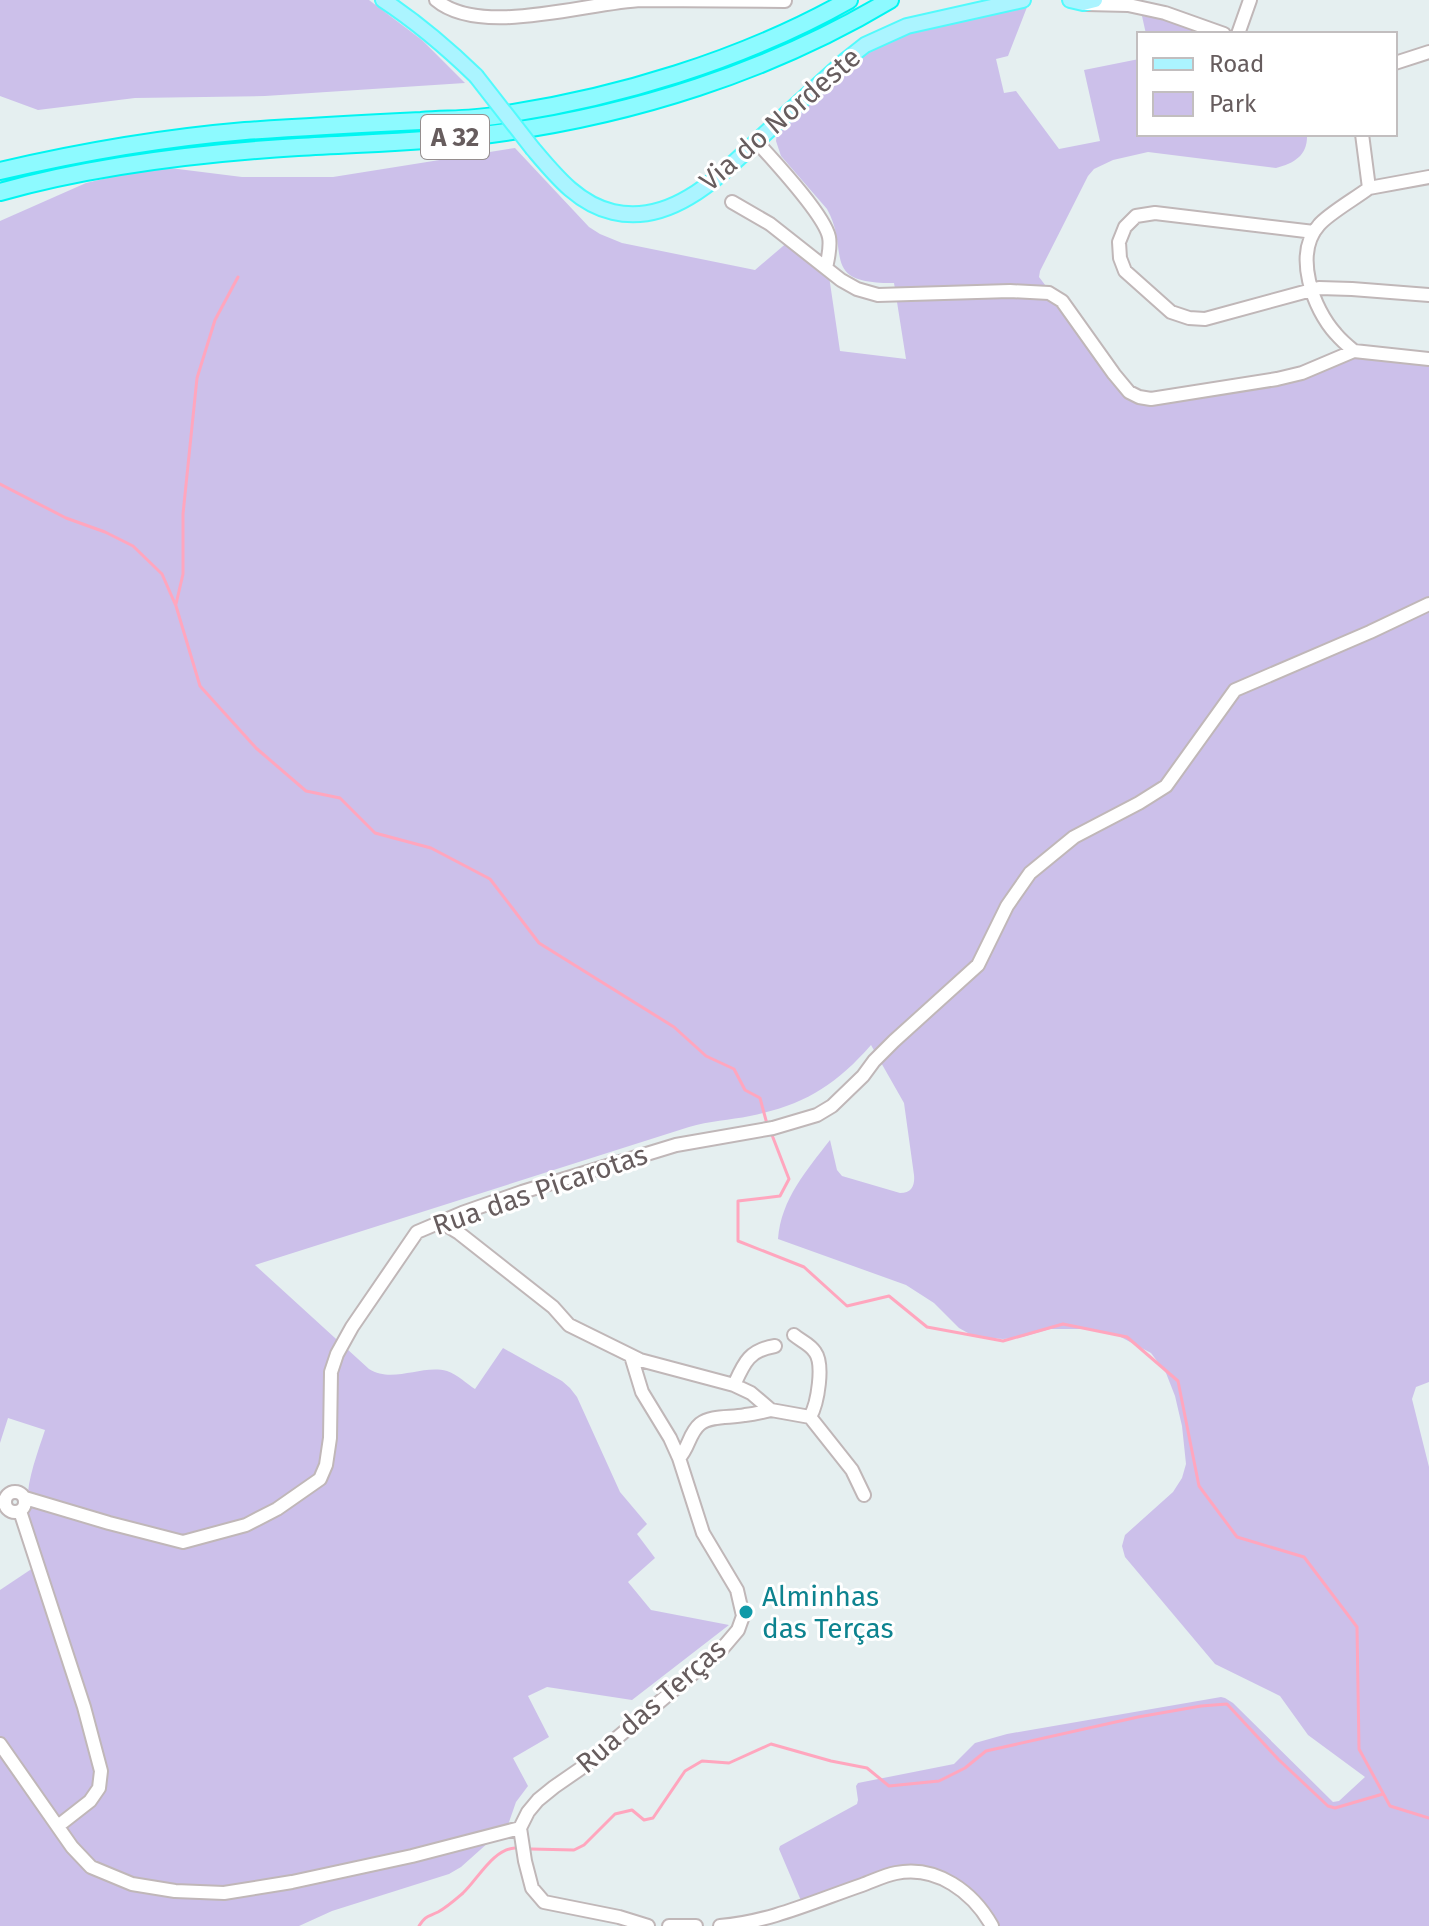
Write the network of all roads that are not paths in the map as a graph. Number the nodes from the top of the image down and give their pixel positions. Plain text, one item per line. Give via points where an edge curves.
1 (383, 0) edge
2 (436, 0) edge
3 (849, 0) edge
4 (890, 0) edge
5 (1023, 0) edge
6 (1250, 0) edge
7 (785, 1) edge
8 (1083, 1) edge
9 (1124, 2) edge
10 (1218, 32) edge
11 (1239, 32) edge
12 (1429, 52) edge
13 (1397, 62) edge
14 (1362, 136) edge
15 (756, 141) junction
16 (0, 171) edge
17 (1429, 177) edge
18 (1369, 188) junction
19 (0, 192) edge
20 (732, 202) dead end
21 (1314, 232) junction
22 (826, 268) junction
23 (1312, 289) junction
24 (1429, 295) edge
25 (1354, 351) junction
26 (1429, 359) edge
27 (1429, 604) edge
28 (441, 1222) junction
29 (794, 1335) dead end
30 (775, 1346) dead end
31 (631, 1356) junction
32 (734, 1385) junction
33 (771, 1410) junction
34 (810, 1417) junction
35 (679, 1458) junction
36 (864, 1495) dead end
37 (25, 1498) junction
38 (4, 1499) edge
39 (20, 1511) junction
40 (0, 1744) edge
41 (58, 1826) junction
42 (520, 1828) junction
43 (648, 1926) edge
44 (669, 1926) edge
45 (696, 1926) edge
46 (720, 1926) edge
47 (992, 1926) edge

1 - 15 main road, Via do Nordeste, bridge via 446,46 556,176 593,205 636,215 662,209 713,181
2 - 7 street via 475,16 507,18 642,0
3 - 16 highway, A 32 via 749,48 675,75 533,109 491,117 176,139
4 - 19 highway, A 32 via 756,65 684,91 548,125 182,158
5 - 15 main road, Via do Nordeste via 907,26 865,45
6 - 11 street
8 - 9 street
9 - 10 street
12 - 13 street
14 - 18 street
15 - 22 street via 824,225 829,236
17 - 18 street
18 - 21 street
20 - 22 street
21 - 23 street via 1306,261
21 - 23 street via 1155,213 1136,216 1119,242 1125,271 1171,312 1189,318 1205,319
22 - 25 street via 878,295 1049,293 1062,301 1129,392 1151,399 1277,379
23 - 24 street
23 - 25 street via 1334,333
25 - 26 street
27 - 28 street, Rua das Picarotas via 1235,690 1166,786 1074,837 1030,873 978,965 832,1106 773,1128 676,1145
28 - 31 street via 569,1325
28 - 37 street, Rua das Picarotas via 417,1232 352,1327 331,1372 326,1465 320,1479 277,1509 246,1525 183,1542
29 - 34 street via 818,1354 817,1397
30 - 32 street via 754,1352
31 - 32 street
31 - 35 street, Rua das Terças via 642,1392
32 - 33 street
33 - 34 street
33 - 35 street via 701,1424
34 - 36 street via 852,1470
35 - 42 street, Rua das Terças via 703,1533 737,1590 743,1616 738,1630 721,1650 538,1800
37 - 38 street via 18,1492
37 - 39 street
38 - 39 street via 11,1512
39 - 41 street via 101,1771 90,1801
40 - 41 street
41 - 42 street via 91,1867 132,1884 224,1893 412,1856
42 - 43 street via 532,1888 544,1902
44 - 45 street
46 - 47 street via 783,1914 897,1872 923,1872 942,1877 970,1896

